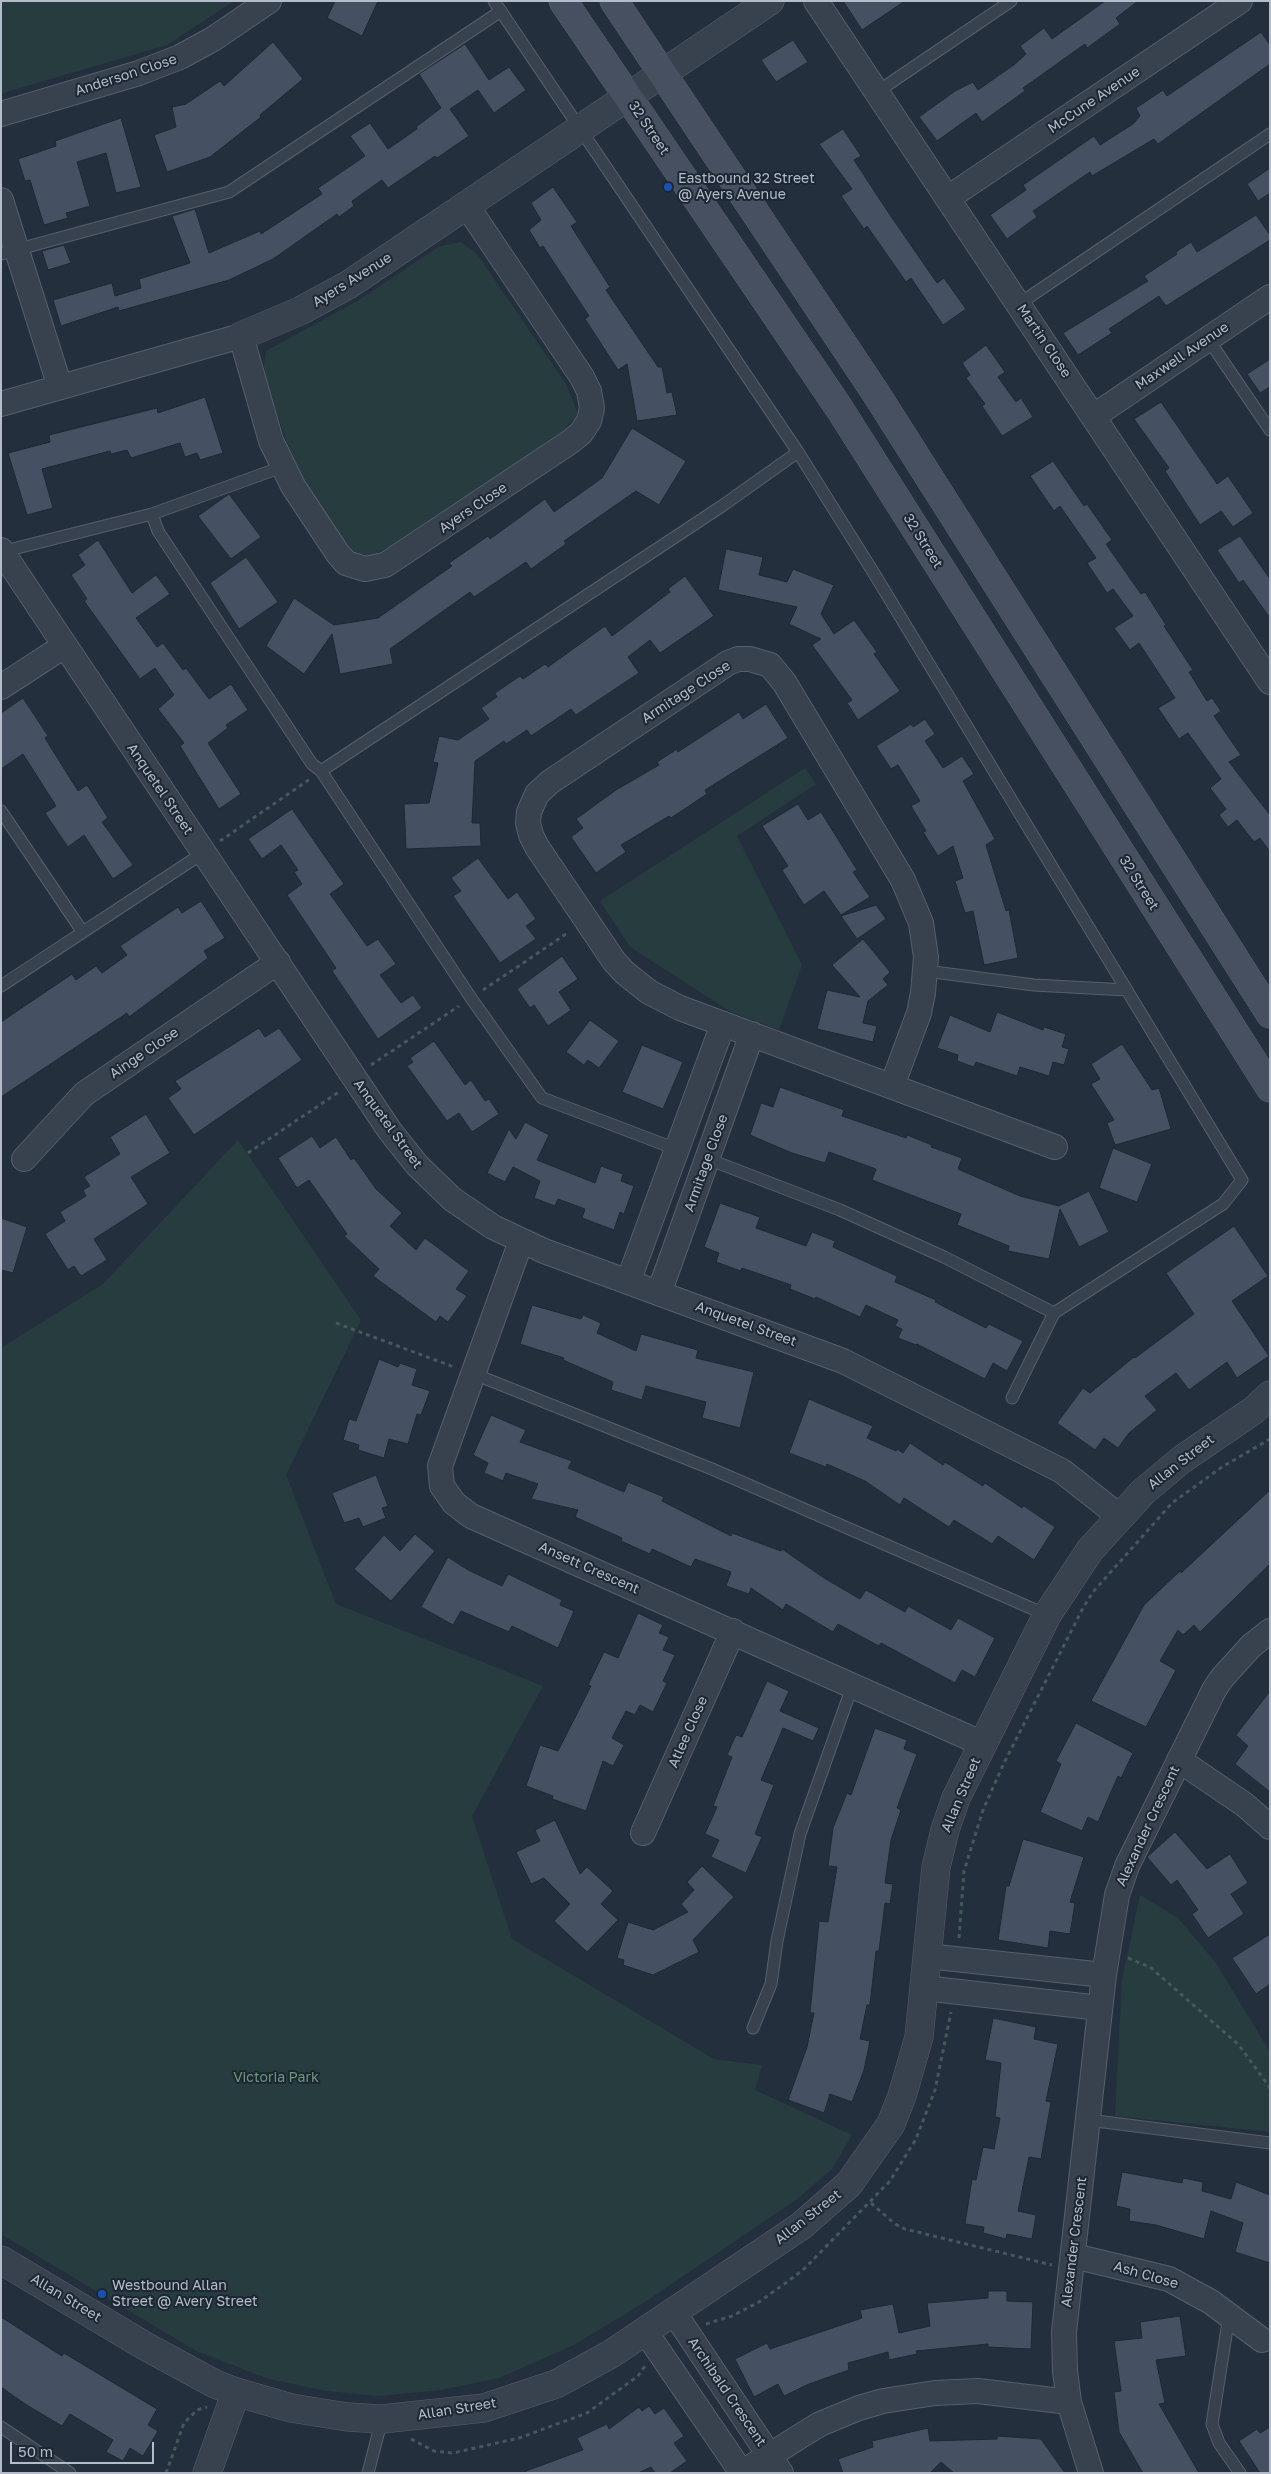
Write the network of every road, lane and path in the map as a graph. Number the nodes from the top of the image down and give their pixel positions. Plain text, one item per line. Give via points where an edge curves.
1 (269, 1) edge
2 (562, 1) edge
3 (614, 1) edge
4 (770, 1) edge
5 (816, 1) edge
6 (1011, 1) edge
7 (1240, 1) edge
8 (498, 6) edge
9 (663, 74) junction
10 (877, 92) junction
11 (628, 97) junction
12 (1, 114) edge
13 (580, 129) junction
14 (1270, 134) edge
15 (948, 198) junction
16 (1, 200) edge
17 (466, 206) junction
18 (9, 251) edge
19 (1270, 297) edge
20 (1019, 304) junction
21 (241, 336) junction
22 (1208, 339) junction
23 (60, 387) junction
24 (1, 404) edge
25 (1094, 416) junction
26 (1270, 430) edge
27 (798, 452) junction
28 (282, 468) junction
29 (152, 514) junction
30 (2, 551) edge
31 (64, 646) junction
32 (1270, 682) edge
33 (1, 687) edge
34 (321, 771) junction
35 (1, 811) edge
36 (203, 853) junction
37 (82, 931) junction
38 (278, 962) junction
39 (926, 971) junction
40 (1, 986) edge
41 (1127, 990) junction
42 (1270, 1014) edge
43 (723, 1024) junction
44 (752, 1034) junction
45 (892, 1086) junction
46 (1270, 1088) edge
47 (341, 1090) dead end
48 (1055, 1147) dead end
49 (676, 1149) junction
50 (248, 1153) dead end
51 (24, 1159) dead end
52 (708, 1159) junction
53 (522, 1241) junction
54 (628, 1282) junction
55 (660, 1293) junction
56 (1054, 1313) junction
57 (336, 1323) dead end
58 (474, 1374) junction
59 (1012, 1398) dead end
60 (1265, 1403) edge
61 (1270, 1439) edge
62 (1119, 1516) junction
63 (1047, 1615) junction
64 (733, 1631) junction
65 (1270, 1631) edge
66 (852, 1684) junction
67 (983, 1744) junction
68 (1179, 1760) junction
69 (1270, 1827) edge
70 (643, 1833) dead end
71 (955, 1943) dead end
72 (1108, 1949) junction
73 (927, 1956) junction
74 (1104, 1975) junction
75 (924, 1988) junction
76 (1100, 2008) junction
77 (752, 2028) dead end
78 (1270, 2088) edge
79 (1088, 2120) junction
80 (1270, 2144) edge
81 (872, 2203) dead end
82 (1, 2260) edge
83 (1073, 2263) junction
84 (674, 2311) junction
85 (1229, 2316) junction
86 (645, 2331) junction
87 (1262, 2340) dead end
88 (645, 2360) dead end
89 (236, 2392) junction
90 (1068, 2402) junction
91 (207, 2407) dead end
92 (382, 2419) junction
93 (1, 2427) edge
94 (408, 2438) dead end
95 (755, 2468) edge
96 (70, 2473) edge
97 (166, 2473) edge
98 (207, 2473) edge
99 (368, 2473) edge
100 (1091, 2473) edge
101 (1240, 2473) edge

1 - 12 street, Anderson Close via 180,57 139,73
2 - 11 main road, 32 Street
3 - 9 main road
4 - 9 street, Ayers Avenue
5 - 10 street, Martin Close
6 - 10 lane
7 - 15 street, McCune Avenue
8 - 13 lane
8 - 18 lane via 229,192
9 - 11 street, Ayers Avenue
9 - 42 main road via 875,392
10 - 15 street, Martin Close
11 - 13 street, Ayers Avenue
11 - 46 main road, 32 Street via 839,408
13 - 17 street, Ayers Avenue
13 - 27 lane
14 - 20 lane
15 - 20 street, Martin Close
16 - 18 street
17 - 21 street, Ayers Avenue via 340,290
17 - 28 street, Ayers Close via 586,384 592,408 581,434 394,560 377,568 357,568 346,563
18 - 23 street
19 - 22 street, Maxwell Avenue
20 - 25 street, Martin Close
21 - 23 street, Ayers Avenue
21 - 28 street, Ayers Close
22 - 25 street, Maxwell Avenue
22 - 26 lane
23 - 24 street, Ayers Avenue
25 - 32 street, Martin Close
27 - 34 lane via 722,506
27 - 41 lane
28 - 29 lane
29 - 30 lane
29 - 34 lane via 158,531 307,755
30 - 31 street, Anquetel Street
31 - 33 street
31 - 36 street, Anquetel Street
34 - 36 path
34 - 49 lane via 471,998 542,1098
35 - 37 lane
36 - 37 lane via 93,928
36 - 38 street, Anquetel Street
37 - 40 lane
38 - 51 street, Ainge Close via 84,1094
38 - 53 street, Anquetel Street via 390,1131 417,1165 473,1215
39 - 41 lane via 1034,985
39 - 43 street, Armitage Close via 925,942 914,902 789,690 763,661 738,659 550,782 532,802 528,823 537,847 603,946 625,973 663,1000
39 - 45 street, Armitage Close via 919,1013
41 - 56 lane via 1242,1180 1223,1204
43 - 44 street, Armitage Close
43 - 49 street
44 - 45 street, Armitage Close
44 - 52 street, Armitage Close
45 - 48 street, Armitage Close
47 - 50 path
49 - 52 street
49 - 54 street
52 - 55 street, Armitage Close
52 - 56 lane via 840,1210 944,1257
53 - 54 street, Anquetel Street
53 - 58 street, Ansett Crescent
54 - 55 street, Anquetel Street
55 - 62 street, Anquetel Street via 850,1364 1062,1471
56 - 59 lane
57 - 58 path
58 - 63 lane via 712,1469
58 - 64 street, Ansett Crescent via 440,1466 442,1486 454,1503 471,1516
60 - 62 street, Allan Street via 1181,1460
61 - 71 path via 1222,1467 1172,1503 1093,1592 983,1810 964,1871 962,1928
62 - 63 street, Allan Street via 1077,1567
63 - 67 street, Allan Street
64 - 66 street, Ansett Crescent
64 - 70 street, Atlee Close
65 - 68 street via 1251,1646 1222,1678
66 - 67 street, Ansett Crescent
66 - 77 lane via 800,1834 771,1984
67 - 73 street, Allan Street via 956,1798 943,1837 936,1867
68 - 69 street, Alexander Crescent via 1245,1805
68 - 72 street, Alexander Crescent via 1121,1880
72 - 74 street, Alexander Crescent
72 - 78 path via 1150,1967 1239,2045
73 - 74 street
73 - 75 street, Allan Street
74 - 76 street, Alexander Crescent
75 - 76 street
75 - 84 street, Allan Street via 919,2037 902,2096 891,2124 855,2177 829,2204 801,2226
76 - 79 street, Alexander Crescent
79 - 80 lane
79 - 83 street, Alexander Crescent
81 - 83 path via 905,2229
82 - 89 street, Allan Street via 195,2374
83 - 85 street, Ash Close via 1169,2279 1193,2290
83 - 90 street, Alexander Crescent via 1064,2332
84 - 86 street, Allan Street
84 - 95 street, Archibald Crescent
85 - 87 street, Ash Close
85 - 101 lane via 1212,2424 1219,2443
86 - 92 street, Allan Street via 556,2384 521,2397 484,2408
86 - 95 street
88 - 94 path via 638,2376 587,2412 519,2438 453,2453 434,2451
89 - 92 street, Allan Street via 319,2413
89 - 98 street
90 - 95 street via 978,2391 892,2399 838,2416 799,2435
90 - 100 street, Alexander Crescent
91 - 97 path via 188,2417
92 - 99 lane
93 - 96 lane

